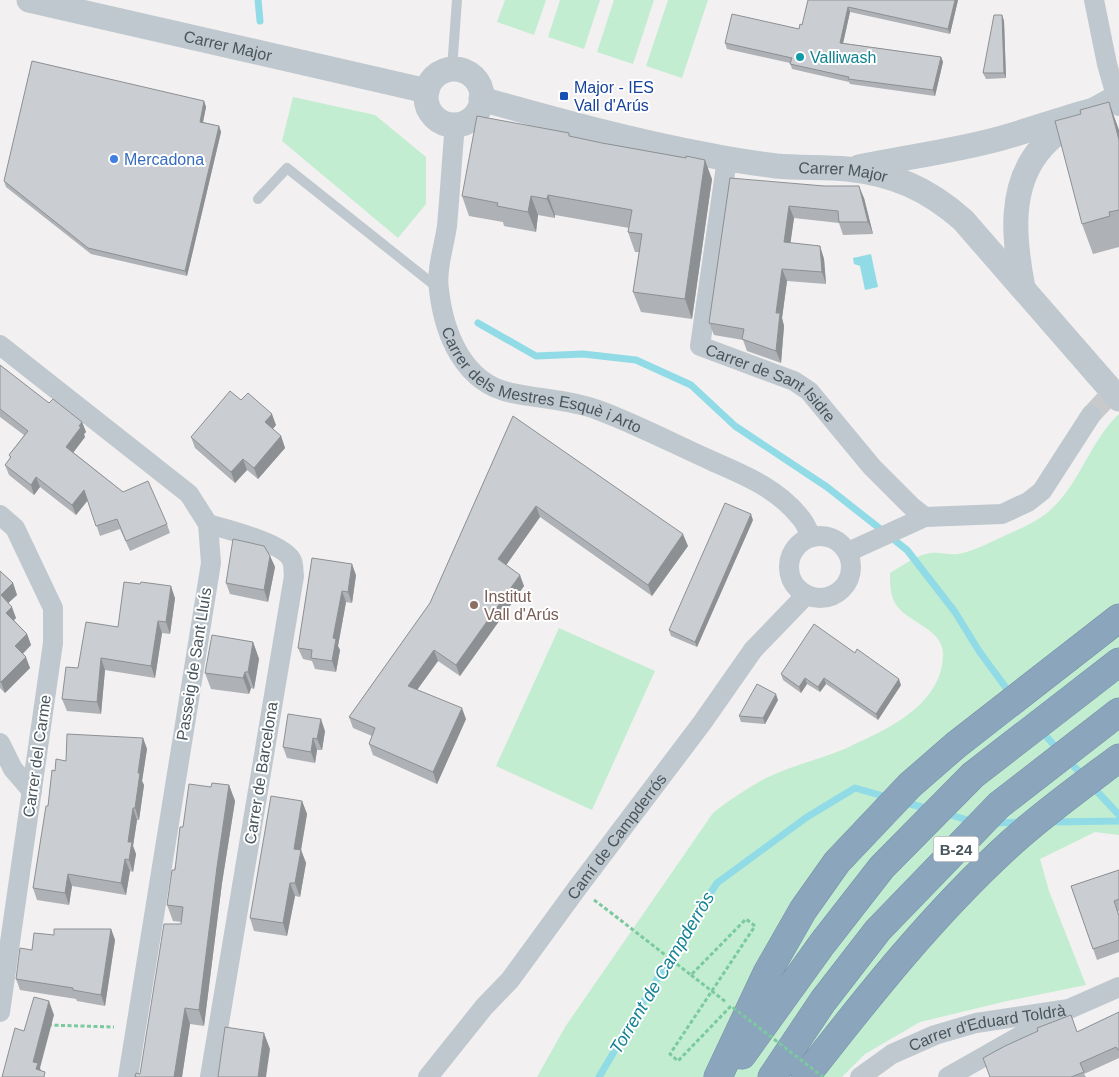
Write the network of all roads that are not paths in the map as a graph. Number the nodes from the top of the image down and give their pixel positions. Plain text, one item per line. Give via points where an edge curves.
1 (29, 0) edge
2 (457, 0) edge
3 (1094, 0) edge
4 (452, 69) junction
5 (427, 91) junction
6 (481, 99) junction
7 (1118, 100) edge
8 (1090, 111) junction
9 (455, 124) junction
10 (727, 159) junction
11 (848, 170) junction
12 (258, 199) dead end
13 (439, 289) junction
14 (1023, 291) junction
15 (0, 345) edge
16 (1119, 399) edge
17 (1091, 415) tunnel mouth
18 (0, 515) edge
19 (919, 520) junction
20 (208, 524) junction
21 (811, 537) junction
22 (848, 552) junction
23 (806, 595) junction
24 (1119, 618) edge
25 (1119, 662) edge
26 (1119, 712) edge
27 (0, 743) edge
28 (1119, 758) edge
29 (32, 791) junction
30 (1119, 987) edge
31 (1069, 1009) junction
32 (0, 1012) edge
33 (128, 1077) edge
34 (210, 1077) edge
35 (428, 1077) edge
36 (718, 1077) edge
37 (727, 1077) edge
38 (772, 1077) edge
39 (805, 1077) edge
40 (860, 1077) edge
41 (948, 1077) edge

1 - 5 street, Carrer Major
2 - 4 lane
3 - 7 street
4 - 5 street via 435,75
4 - 6 street via 471,75 477,81
5 - 9 street via 429,110 445,123
6 - 9 street via 474,117
6 - 10 street, Carrer Major via 578,126
7 - 8 street
8 - 11 street via 1002,138
8 - 14 street via 1043,146 1022,182 1015,234
9 - 13 street, Carrer dels Mestres Esquè i Arto
10 - 11 street, Carrer Major via 776,166
10 - 19 street, Carrer de Sant Isidre via 700,346 794,381 809,391 872,467 911,506
11 - 14 street, Carrer Major via 907,183 945,204 963,220
12 - 13 lane via 287,168
13 - 21 street, Carrer dels Mestres Esquè i Arto via 446,326 456,351 469,369 487,384 510,393 596,409 759,482 784,500 801,518
14 - 16 street, Carrer Major
15 - 20 street, Passeig de Sant Lluís via 189,494
17 - 19 street via 1042,491 1028,502 1002,514
18 - 29 street, Carrer del Carme via 15,528 53,608 53,644
19 - 22 street
20 - 33 street, Passeig de Sant Lluís via 211,562
20 - 34 street, Carrer de Barcelona via 283,550 292,560 294,576
21 - 22 street via 834,538
21 - 23 street via 800,542 790,558 792,581
22 - 23 street via 851,566 846,584 834,595 823,598
23 - 35 street, Camí de Campderrós via 753,650 510,980
24 - 36 highway via 956,744 910,785 836,862 803,910 767,973
25 - 37 highway, B-24 via 973,775 882,867 822,944
26 - 38 highway, B-24 via 999,805 878,930 823,1000
27 - 29 street via 13,769
28 - 39 highway via 1013,841 974,878 920,934
29 - 32 street, Carrer del Carme
30 - 31 street, Carrer d'Eduard Toldrà
31 - 40 street, Carrer d'Eduard Toldrà via 976,1023 935,1035 892,1054
31 - 41 street

